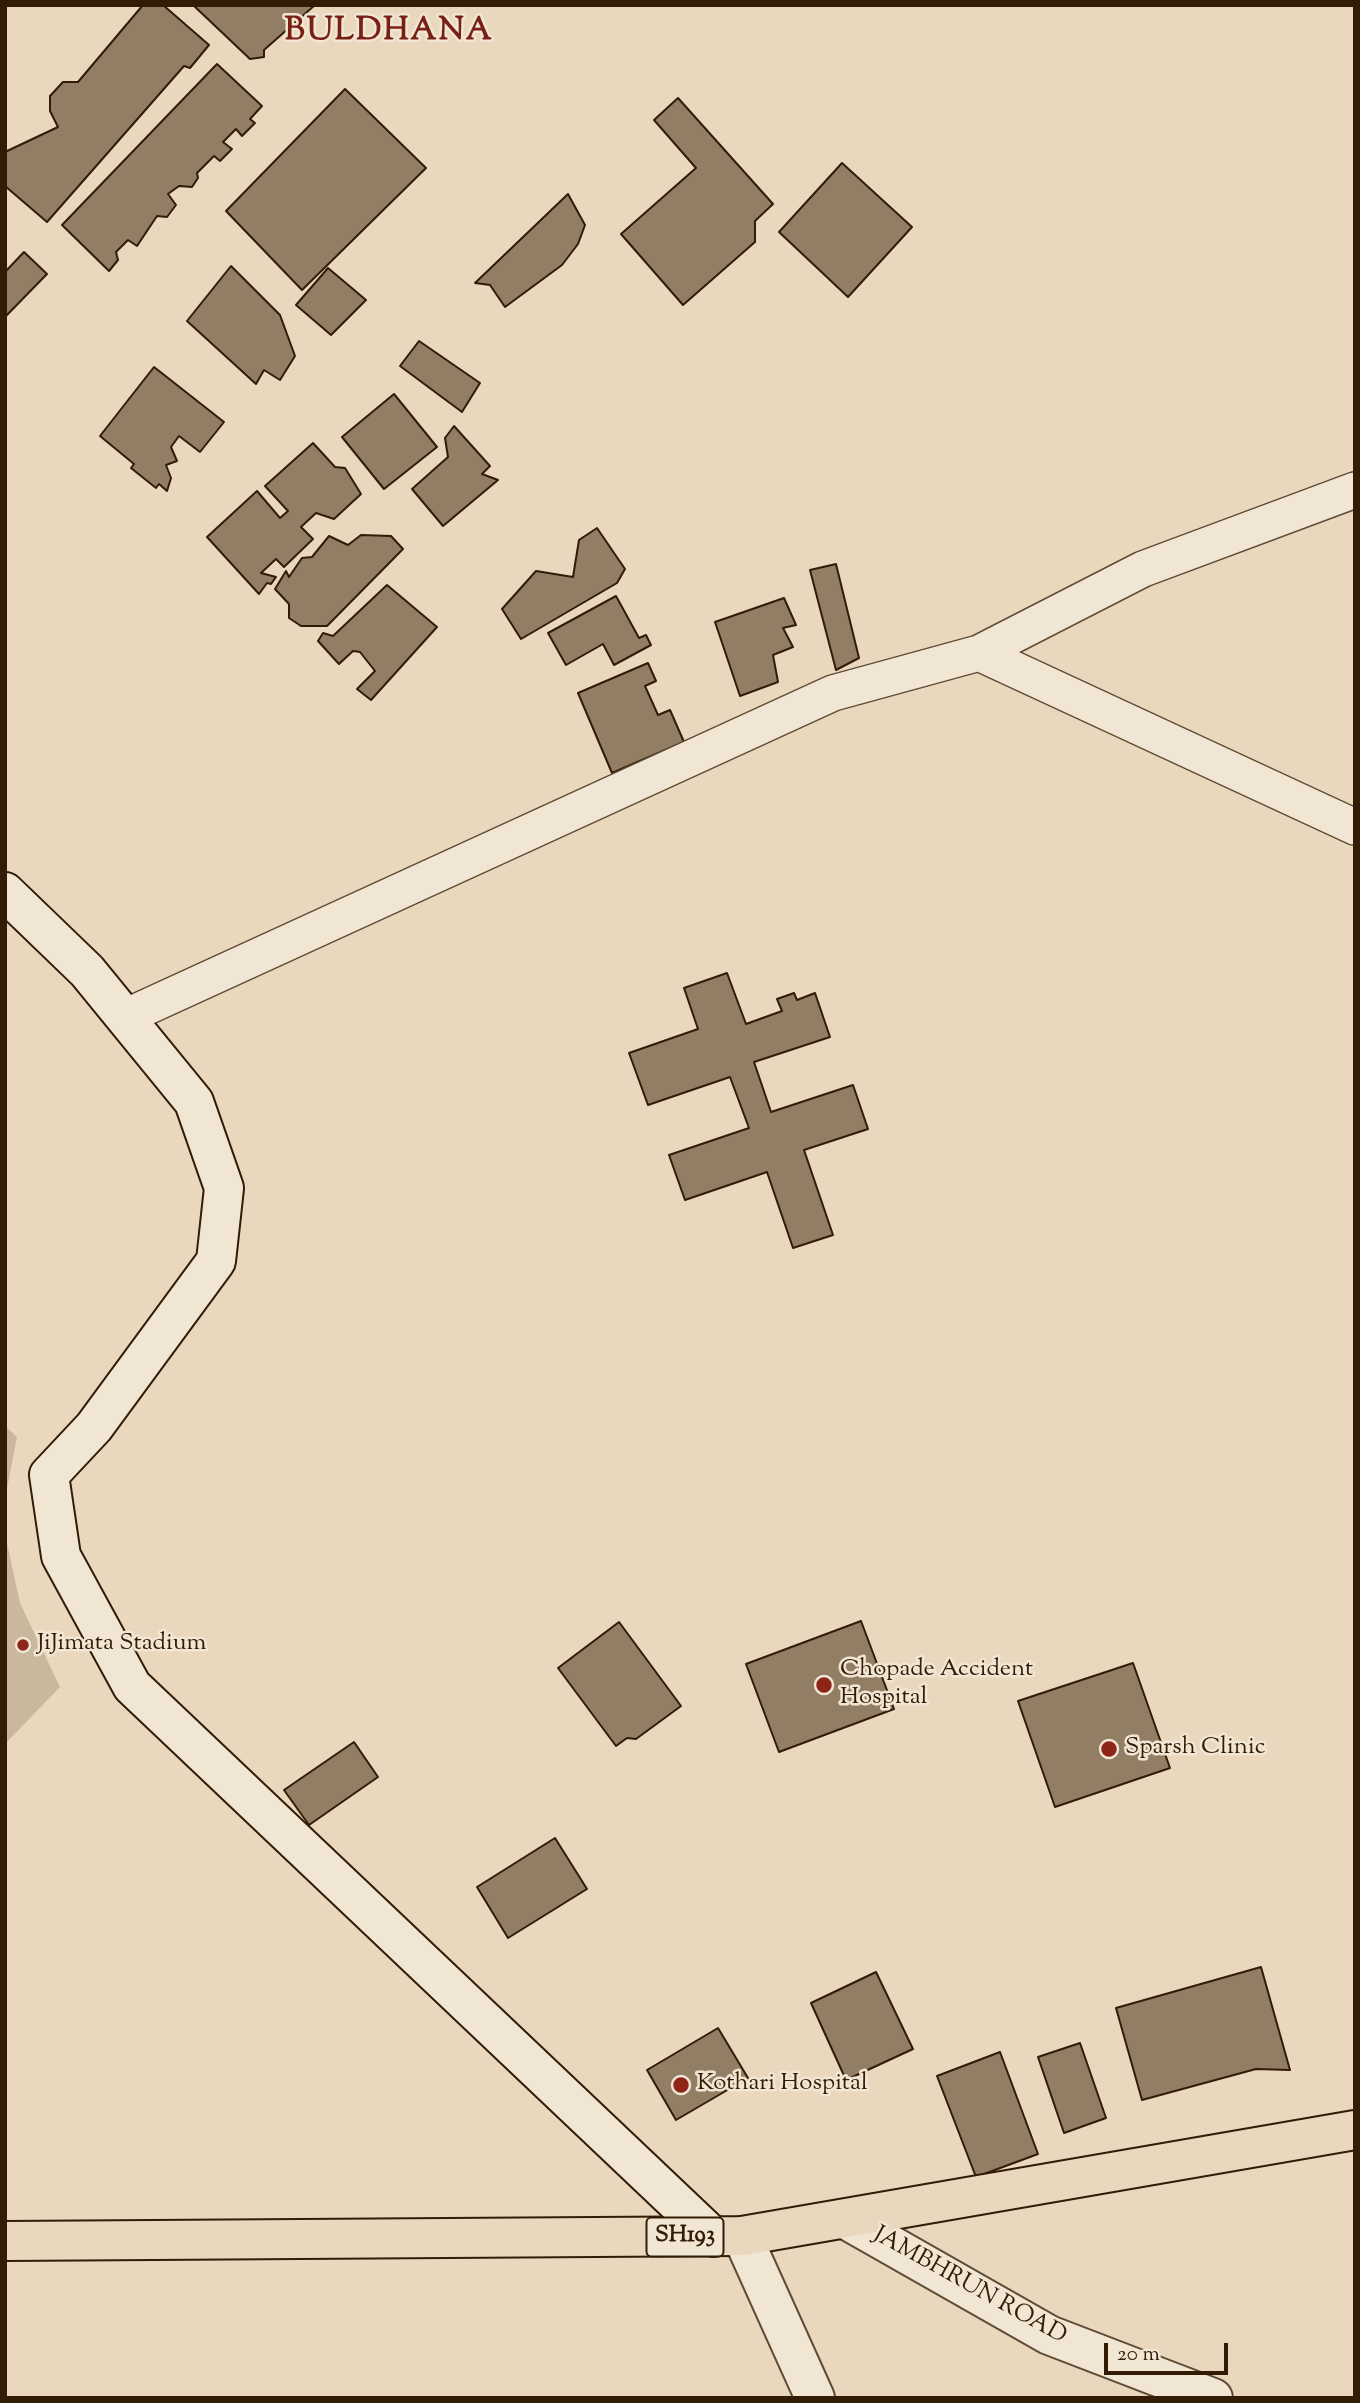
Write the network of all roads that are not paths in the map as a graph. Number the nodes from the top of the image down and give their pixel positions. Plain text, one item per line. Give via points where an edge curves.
1 (1355, 490) edge
2 (979, 653) junction
3 (1355, 827) edge
4 (5, 892) edge
5 (125, 1017) junction
6 (1355, 2130) edge
7 (845, 2219) junction
8 (728, 2237) junction
9 (5, 2241) edge
10 (815, 2398) edge
11 (1213, 2398) edge

1 - 2 street via 1143,569
2 - 3 street
2 - 5 street via 833,693
4 - 5 main road via 88,971
5 - 8 main road via 194,1102 224,1188 216,1261 94,1427 49,1475 61,1556 132,1686
6 - 7 main road, SH193
7 - 8 main road, SH193
7 - 11 main road, JAMBHRUN ROAD via 1049,2336
8 - 9 main road, SH193
8 - 10 main road

